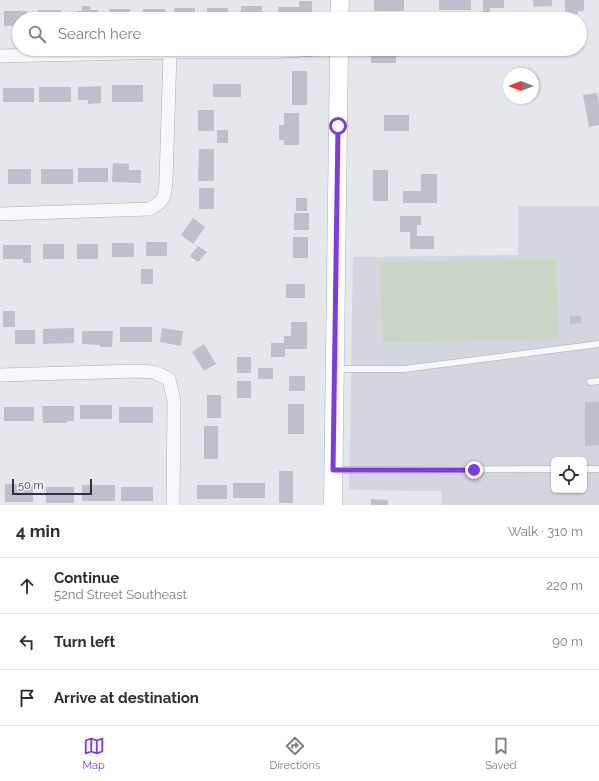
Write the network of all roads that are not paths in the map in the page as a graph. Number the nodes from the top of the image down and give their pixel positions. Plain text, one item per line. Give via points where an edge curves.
1 (340, 0) edge
2 (339, 12) edge
3 (0, 56) edge
4 (12, 56) edge
5 (170, 56) edge
6 (339, 56) edge
7 (0, 214) edge
8 (599, 344) edge
9 (335, 369) junction
10 (0, 375) edge
11 (599, 381) edge
12 (590, 382) dead end
13 (551, 469) edge
14 (587, 469) edge
15 (599, 469) edge
16 (333, 470) junction
17 (173, 505) edge
18 (332, 505) edge

1 - 2 main road
3 - 4 street
5 - 7 street via 166,181 165,194 159,204 149,209
6 - 9 main road
8 - 9 lane via 404,369
9 - 16 main road
10 - 17 street via 137,371 154,372 169,379 174,401
11 - 12 lane
13 - 16 lane
14 - 15 lane
16 - 18 main road

